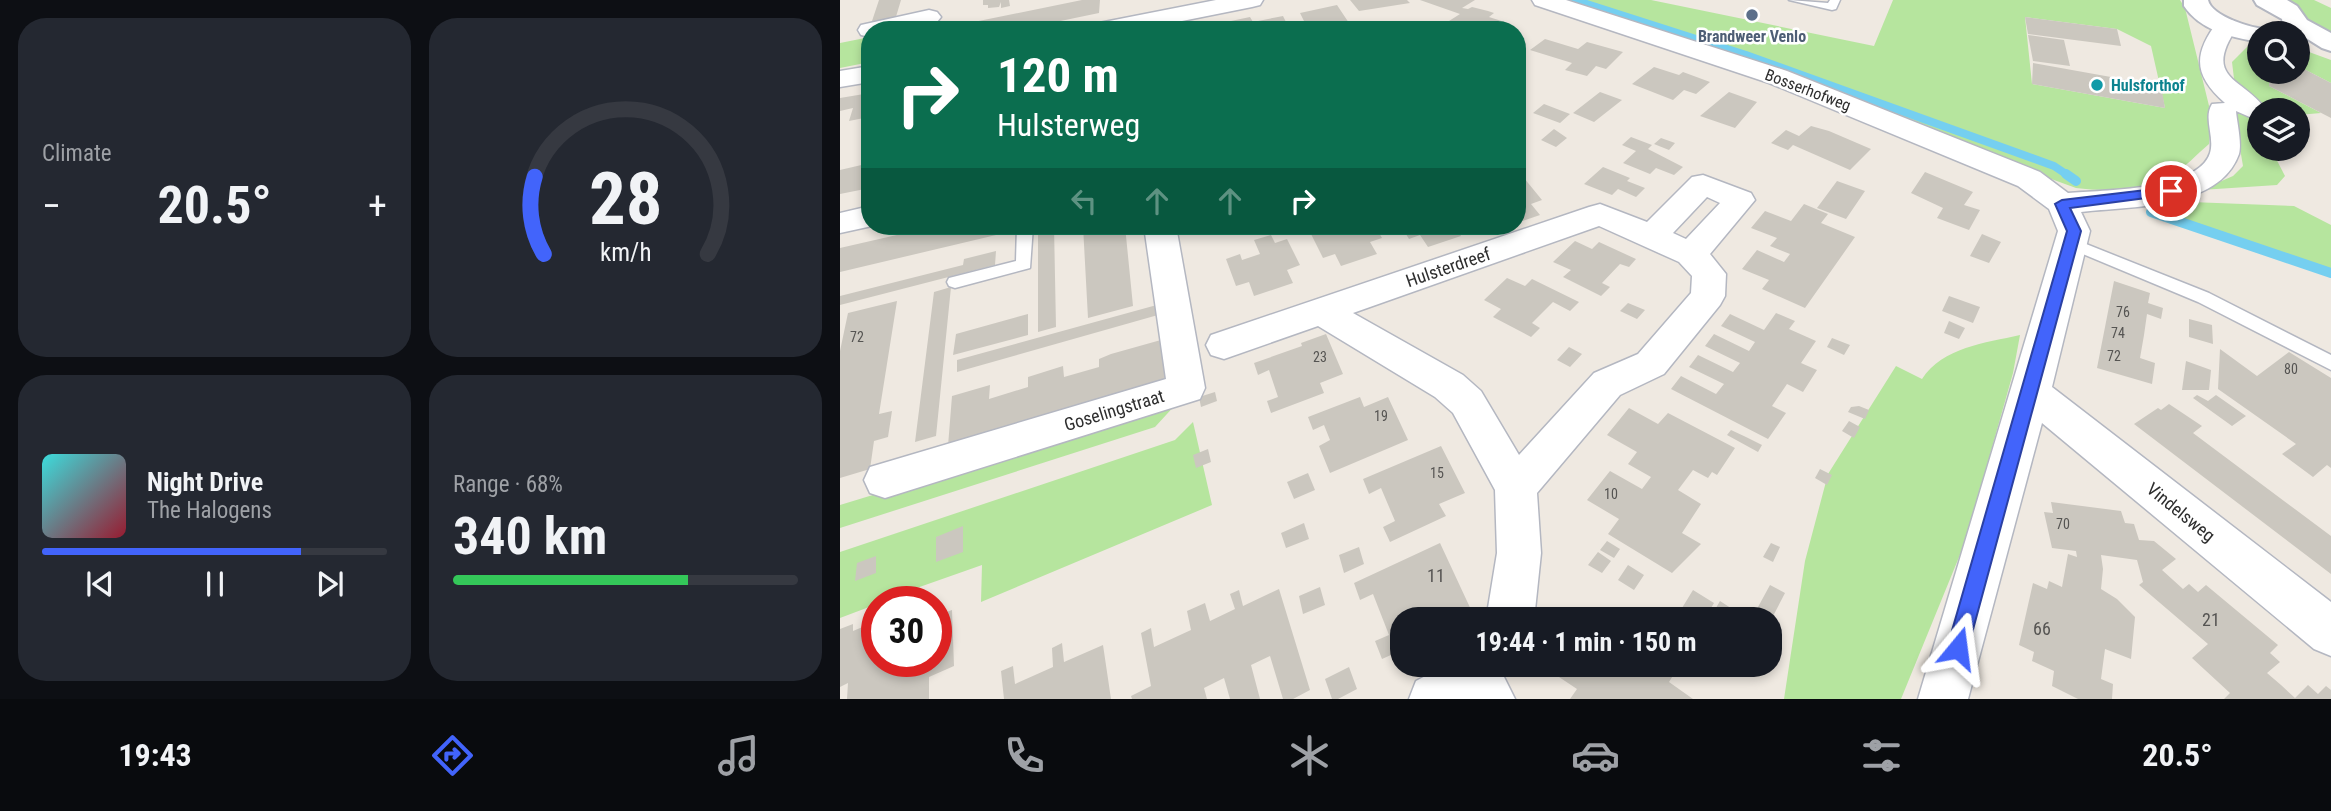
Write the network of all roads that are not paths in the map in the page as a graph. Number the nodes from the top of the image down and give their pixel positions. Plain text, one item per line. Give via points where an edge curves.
1 (1111, 0) edge
2 (1252, 0) edge
3 (1543, 0) edge
4 (1794, 0) edge
5 (1835, 0) edge
6 (2196, 0) edge
7 (2266, 0) edge
8 (930, 16) edge
9 (908, 21) edge
10 (1109, 21) edge
11 (1193, 21) edge
12 (2293, 21) edge
13 (2225, 26) junction
14 (2247, 31) edge
15 (2310, 38) edge
16 (2310, 42) edge
17 (2331, 43) edge
18 (2331, 52) edge
19 (861, 76) edge
20 (840, 79) edge
21 (2247, 106) edge
22 (2222, 110) dead end
23 (2062, 204) junction
24 (861, 218) edge
25 (840, 223) edge
26 (1025, 235) edge
27 (1161, 235) edge
28 (1651, 237) junction
29 (2070, 243) junction
30 (1690, 254) junction
31 (954, 282) dead end
32 (1321, 311) junction
33 (1224, 345) dead end
34 (2331, 363) edge
35 (2031, 392) junction
36 (885, 480) dead end
37 (1516, 488) junction
38 (1512, 607) edge
39 (2331, 632) edge
40 (1483, 680) edge
41 (1434, 699) edge
42 (1943, 699) edge

1 - 10 street
2 - 11 street
3 - 23 street, Bosserhofweg via 1779,77 1886,119 2029,179
4 - 5 lane via 1832,7
6 - 13 main road via 2202,13
7 - 12 main road via 2287,10
8 - 9 street
13 - 14 main road
13 - 21 street via 2209,53 2220,85
15 - 17 main road
16 - 18 main road
19 - 20 street
22 - 23 street via 2225,152 2210,176 2186,188 2155,194
23 - 29 street via 2074,231
24 - 25 street
26 - 31 lane via 1024,264
27 - 36 street, Goselingstraat via 1186,388
28 - 30 street, Hulsterdreef
28 - 30 street via 1703,184 1740,200
28 - 32 street, Hulsterdreef via 1600,215
29 - 34 lane via 2142,271 2298,343
29 - 35 street
30 - 37 street via 1709,274 1708,296 1651,364 1607,384
32 - 33 street, Hulsterdreef
32 - 37 street via 1449,386 1467,402
35 - 39 street, Vindelsweg
35 - 42 street
37 - 38 street via 1519,553
40 - 41 street

